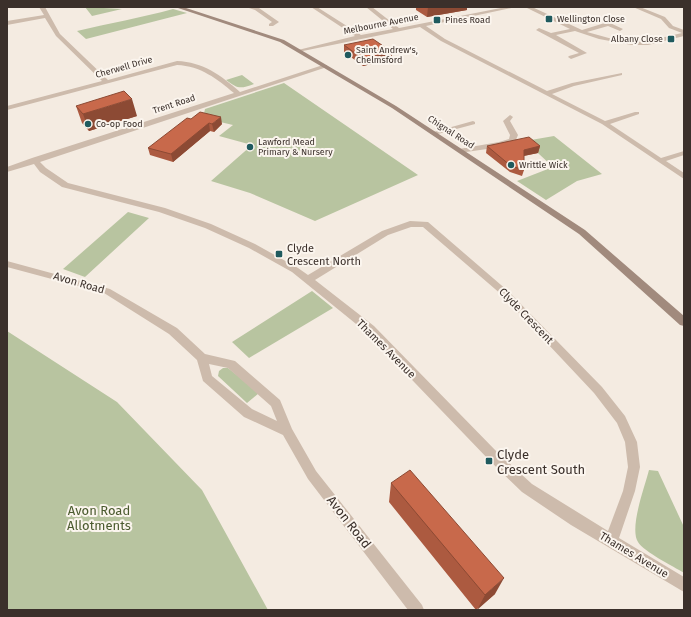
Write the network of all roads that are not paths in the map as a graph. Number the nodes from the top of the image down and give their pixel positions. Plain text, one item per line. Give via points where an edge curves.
1 (42, 7) edge
2 (249, 7) edge
3 (314, 7) edge
4 (369, 7) edge
5 (513, 7) edge
6 (528, 7) edge
7 (636, 7) edge
8 (183, 8) edge
9 (46, 16) junction
10 (7, 23) edge
11 (271, 25) dead end
12 (421, 25) junction
13 (397, 29) junction
14 (574, 29) junction
15 (620, 29) dead end
16 (538, 30) dead end
17 (581, 32) junction
18 (684, 33) edge
19 (551, 35) junction
20 (360, 37) junction
21 (300, 51) junction
22 (571, 56) dead end
23 (325, 66) junction
24 (620, 74) dead end
25 (106, 82) junction
26 (548, 93) junction
27 (239, 94) junction
28 (7, 108) edge
29 (637, 113) dead end
30 (510, 117) dead end
31 (473, 123) dead end
32 (604, 123) junction
33 (434, 133) junction
34 (466, 153) junction
35 (684, 153) edge
36 (35, 160) junction
37 (660, 161) junction
38 (7, 170) edge
39 (684, 176) edge
40 (7, 264) edge
41 (308, 280) junction
42 (684, 322) edge
43 (202, 358) junction
44 (287, 431) junction
45 (611, 541) junction
46 (684, 585) edge
47 (417, 610) edge

1 - 9 street
2 - 11 street via 257,9 276,22
3 - 20 street
4 - 13 street
5 - 12 street, Melbourne Avenue
6 - 14 street
7 - 18 street via 663,18
8 - 21 street, Chignal Road via 276,39
9 - 10 street
9 - 25 street via 58,35
12 - 13 street, Melbourne Avenue
12 - 26 street via 449,43
13 - 20 street, Melbourne Avenue
14 - 17 street
14 - 19 street
15 - 17 street via 608,24
16 - 19 street
17 - 18 street via 603,39 633,43 654,42
19 - 22 street via 584,53
20 - 21 street, Melbourne Avenue
21 - 23 street, Chignal Road
23 - 27 street, Trent Road
23 - 33 street, Chignal Road
24 - 26 street
25 - 27 street, Cherwell Drive via 165,65 187,63 205,68
25 - 28 street, Cherwell Drive
26 - 32 street
27 - 36 street, Trent Road
29 - 32 street
30 - 34 street via 506,121 513,137 508,142
31 - 33 street
32 - 37 street
33 - 34 street, Chignal Road
34 - 42 street, Chignal Road via 582,232
35 - 37 street
36 - 38 street, Trent Road
36 - 41 street, Thames Avenue via 43,170 65,185 162,210 208,226 252,246
37 - 39 street
40 - 43 street, Avon Road via 107,291 173,331
41 - 45 street, Thames Avenue via 370,329 483,447 527,488
41 - 45 street, Clyde Crescent via 385,233 410,224 426,224 505,293 598,390 621,420 632,442 634,467 629,491
43 - 44 street via 207,378 248,413
43 - 44 street, Avon Road via 230,364 276,403
44 - 47 street, Avon Road via 312,475
45 - 46 street, Thames Avenue

